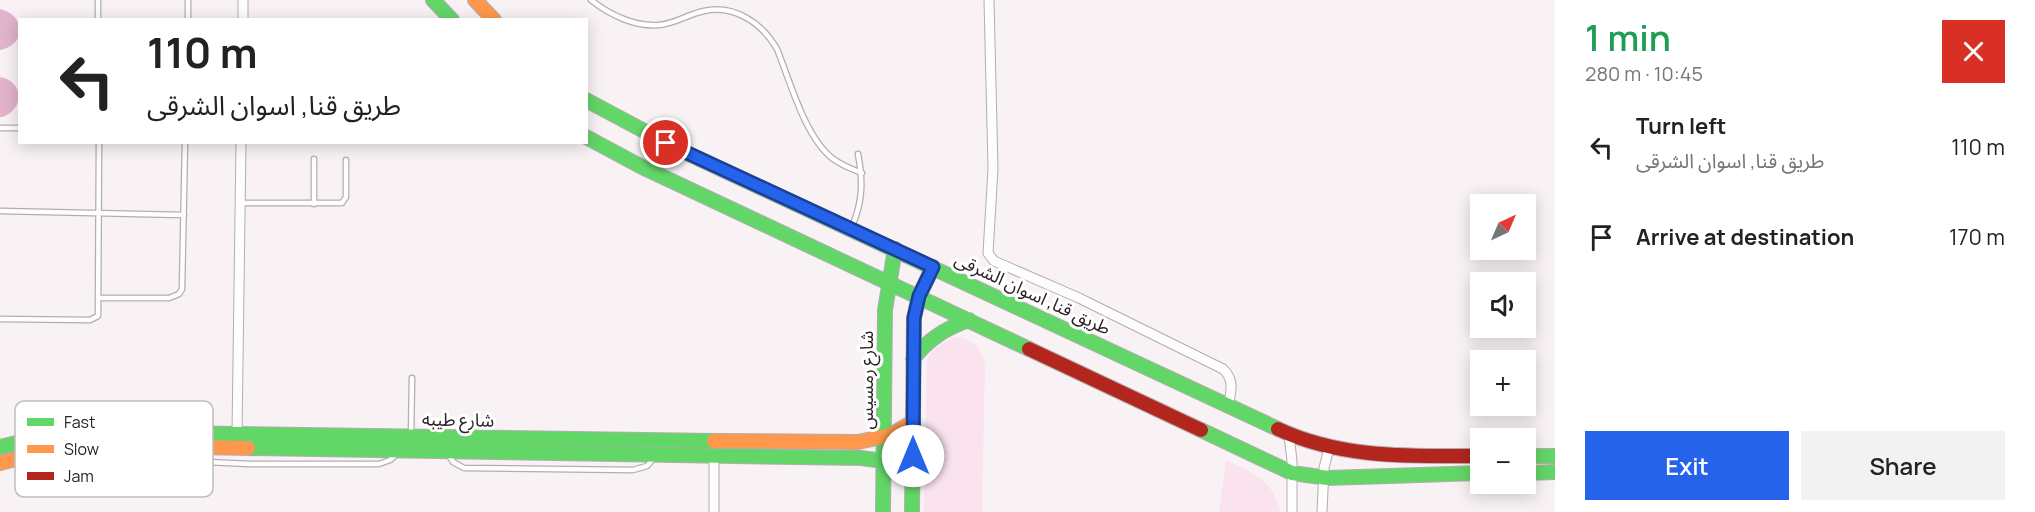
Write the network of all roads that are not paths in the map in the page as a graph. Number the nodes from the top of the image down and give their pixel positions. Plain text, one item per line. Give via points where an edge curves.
1 (98, 0) edge
2 (188, 0) edge
3 (243, 0) edge
4 (433, 0) edge
5 (476, 0) edge
6 (591, 0) edge
7 (989, 0) edge
8 (98, 18) edge
9 (188, 18) edge
10 (243, 18) edge
11 (450, 18) edge
12 (492, 18) edge
13 (588, 101) edge
14 (0, 128) edge
15 (18, 128) edge
16 (588, 138) edge
17 (99, 144) edge
18 (186, 144) edge
19 (241, 144) edge
20 (858, 154) dead end
21 (314, 159) dead end
22 (346, 160) dead end
23 (862, 173) junction
24 (240, 203) junction
25 (314, 204) junction
26 (0, 211) edge
27 (99, 213) junction
28 (184, 215) junction
29 (851, 229) junction
30 (895, 249) junction
31 (933, 267) junction
32 (888, 282) junction
33 (919, 296) junction
34 (99, 298) junction
35 (0, 319) edge
36 (969, 320) junction
37 (913, 359) junction
38 (412, 378) dead end
39 (1228, 406) junction
40 (913, 422) junction
41 (213, 434) edge
42 (237, 434) junction
43 (1289, 435) junction
44 (411, 437) junction
45 (885, 438) junction
46 (15, 443) edge
47 (0, 447) edge
48 (213, 448) edge
49 (1329, 448) junction
50 (405, 452) junction
51 (714, 456) junction
52 (1470, 456) edge
53 (1536, 456) edge
54 (1555, 456) edge
55 (15, 459) edge
56 (884, 461) junction
57 (0, 463) edge
58 (1555, 472) edge
59 (912, 473) junction
60 (1292, 473) junction
61 (1470, 473) edge
62 (1536, 473) edge
63 (1323, 479) junction
64 (714, 512) edge
65 (883, 512) edge
66 (912, 512) edge
67 (1292, 512) edge
68 (1322, 512) edge

1 - 8 lane
2 - 9 lane
3 - 10 street
4 - 11 main road
5 - 12 main road
6 - 23 lane via 620,18 650,25 669,24 714,10 750,19 773,43 819,145
7 - 39 street via 993,168 990,257 1223,369 1232,386
13 - 29 main road, طريق قنا, اسوان الشرقى via 670,145
14 - 15 lane
16 - 32 main road
17 - 27 lane
18 - 28 lane
19 - 24 street
20 - 23 lane
21 - 25 lane
22 - 25 lane via 345,200 339,204
23 - 29 lane via 861,201
24 - 25 lane
24 - 42 street
26 - 27 lane
27 - 28 lane
27 - 34 lane
28 - 34 lane via 183,284 179,294 170,298
29 - 30 main road, طريق قنا, اسوان الشرقى
30 - 31 main road, طريق قنا, اسوان الشرقى
30 - 32 main road, شارع رمسيس
31 - 33 main road
31 - 39 main road, طريق قنا, اسوان الشرقى
32 - 33 main road
32 - 45 main road, شارع رمسيس
33 - 36 main road
33 - 37 main road
34 - 35 lane via 99,312 93,320
36 - 37 main road via 937,334
36 - 60 main road
37 - 40 main road
38 - 44 lane
39 - 43 main road, طريق قنا, اسوان الشرقى
40 - 45 main road, شارع طيبه
40 - 59 main road
41 - 42 main road, شارع طيبه
42 - 44 main road, شارع طيبه
43 - 49 main road, طريق قنا, اسوان الشرقى
43 - 60 street
44 - 45 main road, شارع طيبه via 849,443
44 - 50 main road
45 - 56 main road, شارع رمسيس
46 - 47 main road, شارع طيبه
48 - 50 main road, شارع طيبه
49 - 52 main road, طريق قنا, اسوان الشرقى via 1363,454
49 - 63 street
50 - 51 main road, شارع طيبه
51 - 56 main road, شارع طيبه
51 - 64 street
53 - 54 main road
55 - 57 main road, شارع طيبه
56 - 59 main road, شارع طيبه
56 - 65 main road, شارع رمسيس
58 - 62 main road
59 - 66 main road
60 - 63 main road
60 - 67 street
61 - 63 main road
63 - 68 street

